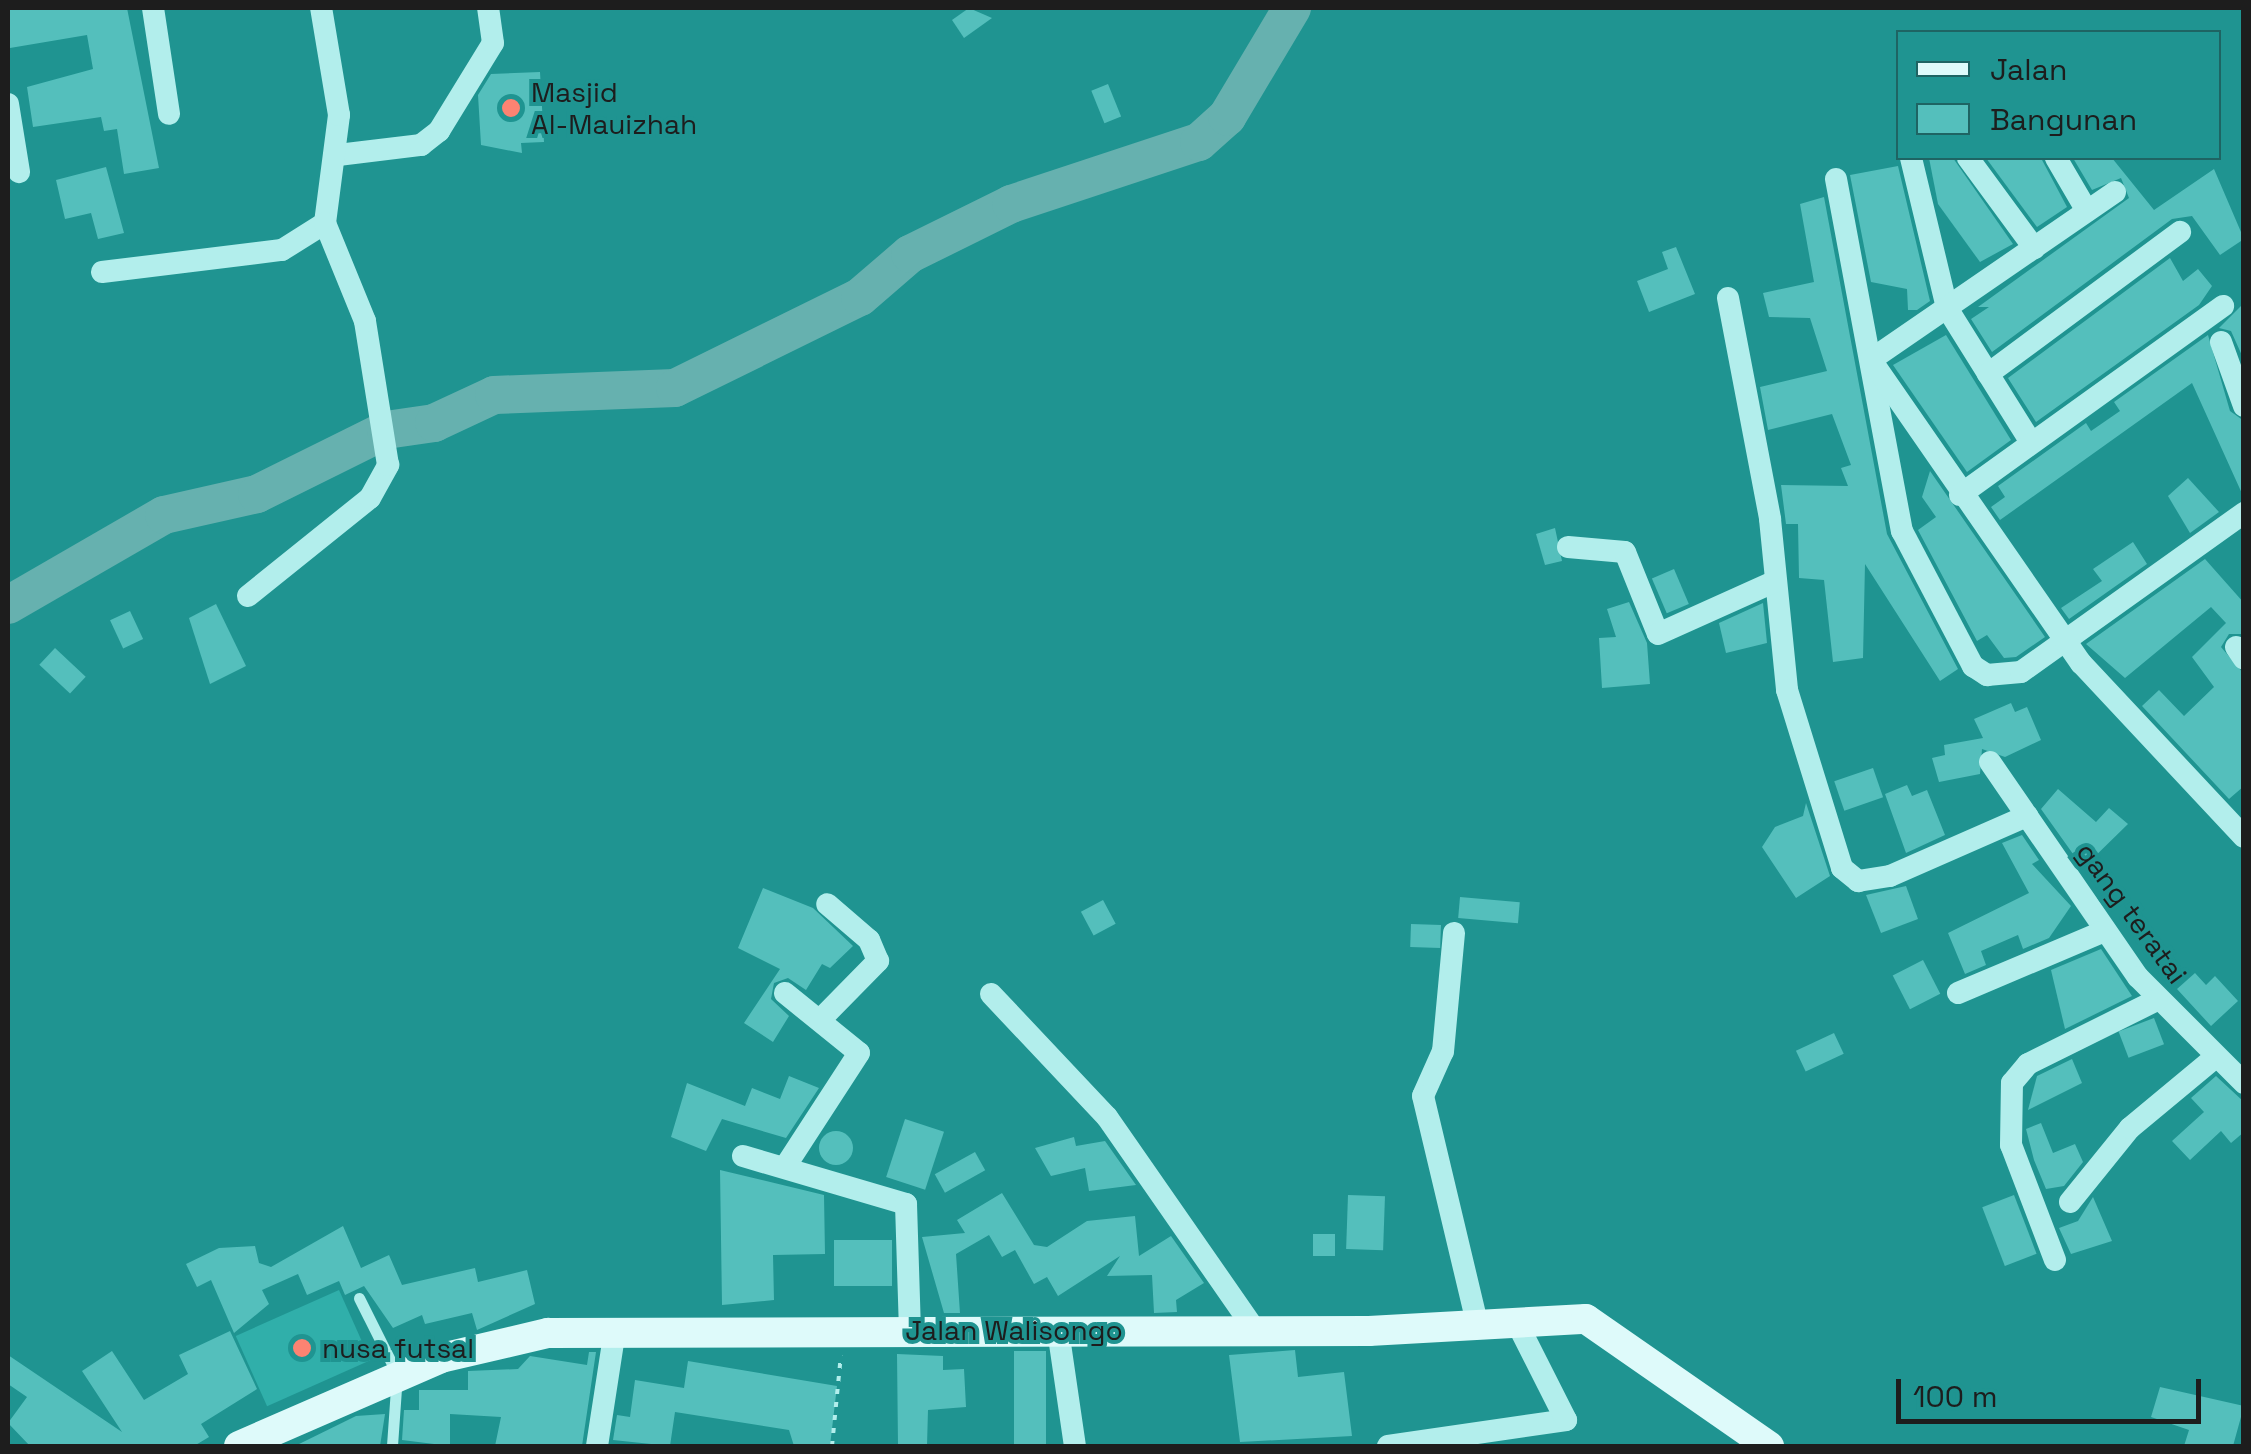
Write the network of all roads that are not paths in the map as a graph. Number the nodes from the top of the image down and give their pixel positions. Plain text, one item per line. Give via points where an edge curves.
1 (152, 8) edge
2 (321, 8) edge
3 (488, 8) edge
4 (8, 104) edge
5 (169, 114) dead end
6 (338, 155) junction
7 (1912, 160) edge
8 (1969, 160) edge
9 (2057, 160) edge
10 (18, 172) dead end
11 (1836, 179) dead end
12 (2115, 192) dead end
13 (2088, 211) junction
14 (325, 223) junction
15 (2180, 232) dead end
16 (2034, 248) junction
17 (102, 272) dead end
18 (1728, 298) dead end
19 (2223, 306) dead end
20 (1947, 308) junction
21 (2221, 342) dead end
22 (1870, 360) junction
23 (1988, 374) junction
24 (2244, 406) edge
25 (2030, 441) junction
26 (1960, 495) junction
27 (2244, 513) edge
28 (1568, 547) dead end
29 (1776, 582) junction
30 (248, 596) dead end
31 (2068, 644) junction
32 (1990, 762) dead end
33 (2027, 816) junction
34 (2244, 837) edge
35 (828, 904) dead end
36 (2105, 931) junction
37 (1454, 933) dead end
38 (785, 993) dead end
39 (1958, 993) dead end
40 (991, 994) dead end
41 (2157, 1000) junction
42 (820, 1020) junction
43 (2213, 1059) junction
44 (2244, 1083) edge
45 (743, 1156) dead end
46 (785, 1167) junction
47 (2070, 1202) dead end
48 (2055, 1260) dead end
49 (359, 1298) dead end
50 (1516, 1321) junction
51 (1477, 1322) junction
52 (615, 1330) junction
53 (910, 1330) junction
54 (1058, 1330) junction
55 (1256, 1330) junction
56 (398, 1374) junction
57 (239, 1446) edge
58 (392, 1446) edge
59 (598, 1446) edge
60 (1075, 1446) edge
61 (1388, 1446) edge
62 (1770, 1446) edge

1 - 5 street
2 - 6 street
3 - 6 street via 493,43 439,131 421,145
4 - 10 street
6 - 14 street
7 - 20 street
8 - 16 street
9 - 13 street
11 - 22 street
12 - 13 street
13 - 16 street
14 - 17 street via 282,250
14 - 30 street via 366,322 388,465 370,498
15 - 23 street
16 - 20 street
18 - 29 street
19 - 25 street
20 - 22 street
20 - 23 street
21 - 24 street
22 - 26 street
22 - 31 street via 1902,531 1962,650 1987,675 2003,677
23 - 25 street
25 - 26 street
26 - 31 street
27 - 31 street
28 - 29 street via 1625,552 1658,634
29 - 33 street via 1787,690 1849,877 1907,870
31 - 34 street
32 - 33 street, gang teratai
33 - 36 street, gang teratai
35 - 42 street via 870,940 878,961
36 - 39 street
36 - 41 street, gang teratai
37 - 51 street via 1443,1051 1423,1096
38 - 42 street
40 - 55 street via 1106,1116
41 - 43 street, gang teratai
41 - 48 street via 2028,1064 2012,1083 2010,1145
42 - 46 street via 859,1054
43 - 44 street, gang teratai
43 - 47 street via 2130,1128
45 - 46 street
46 - 53 street via 906,1204
49 - 56 lane
50 - 51 street, Jalan Walisongo
50 - 61 street via 1566,1420
50 - 62 street, Jalan Walisongo via 1599,1321
51 - 55 street, Jalan Walisongo
52 - 53 street, Jalan Walisongo
52 - 56 street, Jalan Walisongo via 512,1337
52 - 59 street
53 - 54 street, Jalan Walisongo
54 - 55 street, Jalan Walisongo
54 - 60 street
56 - 57 street, Jalan Walisongo
56 - 58 lane

